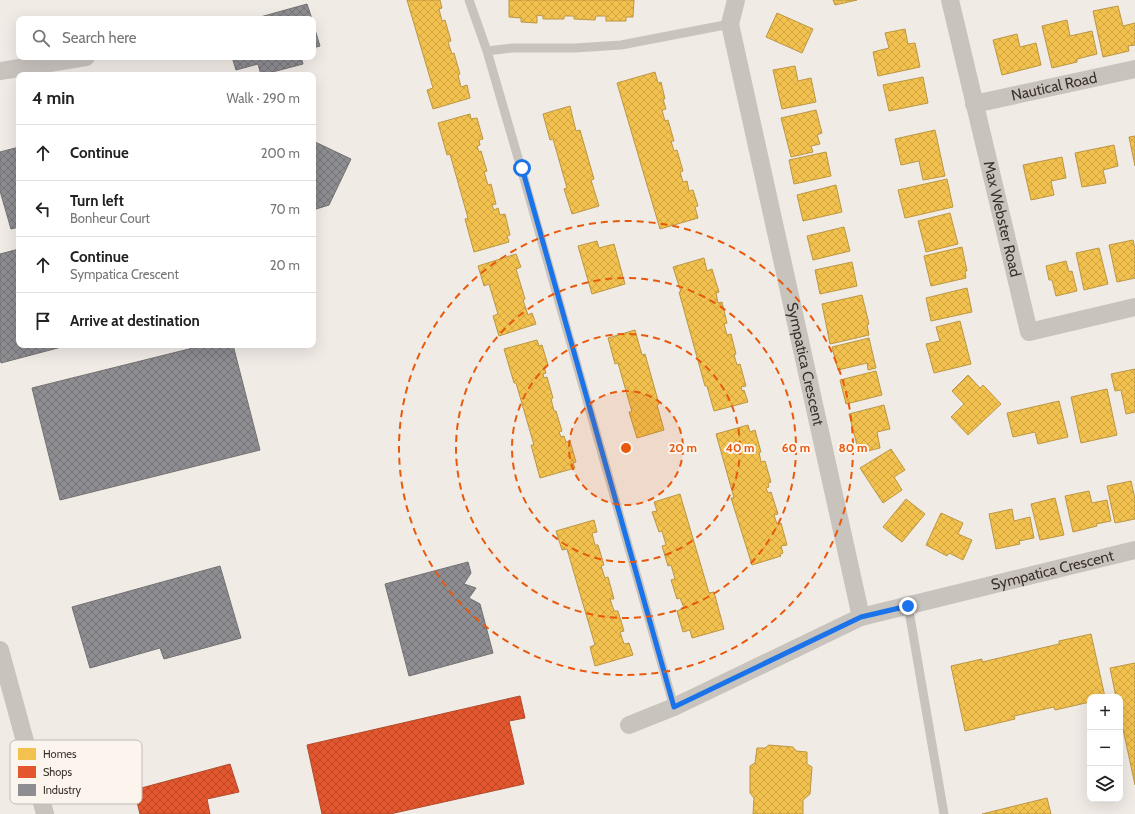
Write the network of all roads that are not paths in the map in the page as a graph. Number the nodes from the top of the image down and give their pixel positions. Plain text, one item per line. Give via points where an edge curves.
1 (470, 0) edge
2 (736, 0) edge
3 (950, 0) edge
4 (730, 24) junction
5 (487, 51) junction
6 (68, 60) edge
7 (1135, 68) edge
8 (0, 71) edge
9 (974, 104) junction
10 (1135, 307) edge
11 (1135, 550) edge
12 (908, 606) junction
13 (861, 617) junction
14 (0, 650) edge
15 (674, 707) junction
16 (629, 725) dead end
17 (25, 740) edge
18 (42, 804) edge
19 (45, 814) edge
20 (944, 814) edge

1 - 5 lane
2 - 4 street, Sympatica Crescent
3 - 9 street, Max Webster Road
4 - 5 lane via 621,45
4 - 13 street, Sympatica Crescent
5 - 15 lane
6 - 8 street
7 - 9 street, Nautical Road
9 - 10 street, Max Webster Road via 1029,332
11 - 12 street, Sympatica Crescent
12 - 13 street, Sympatica Crescent
12 - 20 lane
13 - 15 street
14 - 17 street
15 - 16 street
18 - 19 street

